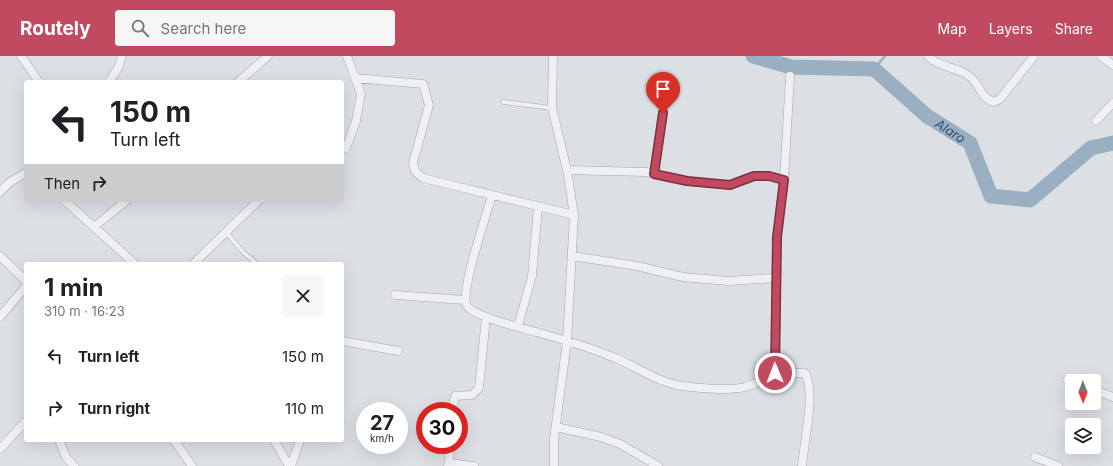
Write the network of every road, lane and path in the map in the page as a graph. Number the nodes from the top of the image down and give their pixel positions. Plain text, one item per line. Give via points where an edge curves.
1 (31, 56) edge
2 (122, 56) edge
3 (268, 56) edge
4 (347, 56) edge
5 (553, 56) edge
6 (928, 56) edge
7 (1034, 56) edge
8 (1101, 56) edge
9 (23, 60) edge
10 (1113, 64) edge
11 (790, 76) dead end
12 (355, 78) junction
13 (38, 80) edge
14 (110, 80) edge
15 (240, 80) edge
16 (665, 98) dead end
17 (503, 102) dead end
18 (1113, 103) edge
19 (552, 108) junction
20 (1096, 121) dead end
21 (346, 148) dead end
22 (567, 170) junction
23 (24, 174) edge
24 (654, 174) junction
25 (784, 180) junction
26 (0, 192) edge
27 (492, 196) junction
28 (66, 202) edge
29 (125, 202) edge
30 (257, 202) edge
31 (538, 207) junction
32 (574, 215) junction
33 (94, 227) junction
34 (226, 231) junction
35 (0, 256) edge
36 (572, 256) junction
37 (133, 262) edge
38 (195, 262) edge
39 (255, 262) edge
40 (4, 263) edge
41 (776, 278) junction
42 (24, 279) edge
43 (24, 288) edge
44 (395, 295) dead end
45 (465, 300) junction
46 (486, 317) junction
47 (0, 318) edge
48 (518, 326) junction
49 (344, 341) edge
50 (567, 341) junction
51 (398, 351) dead end
52 (775, 373) junction
53 (1101, 393) edge
54 (1113, 397) edge
55 (454, 402) edge
56 (24, 423) edge
57 (556, 427) junction
58 (60, 442) edge
59 (175, 442) edge
60 (275, 442) edge
61 (299, 442) edge
62 (0, 449) edge
63 (449, 454) edge
64 (1035, 456) dead end
65 (448, 465) edge
66 (74, 466) edge
67 (192, 466) edge
68 (290, 466) edge
69 (474, 466) edge
70 (554, 466) edge
71 (658, 466) edge
72 (802, 466) edge
73 (1058, 466) edge

1 - 9 street
2 - 14 street
3 - 15 street
4 - 12 street
5 - 19 street
6 - 7 street via 933,62 971,76 986,99 994,102 1000,99
8 - 10 street
9 - 13 street
11 - 25 street
12 - 21 street via 361,94 356,121
12 - 27 street via 423,84 429,105 413,163 415,171 423,178
16 - 24 street
17 - 19 lane
18 - 20 street
19 - 22 street
22 - 24 street
22 - 32 street
23 - 26 street via 10,182
24 - 25 street via 687,181 730,185 754,176
25 - 41 street via 777,237
27 - 31 street
27 - 45 street via 468,274
28 - 33 street
29 - 33 street
30 - 34 street
31 - 32 street
31 - 48 street via 532,276
32 - 36 street
33 - 37 street
34 - 38 street
34 - 39 lane
35 - 40 street
36 - 41 street via 637,266 683,277 728,281
36 - 50 street
40 - 42 street
41 - 52 street
43 - 47 street
44 - 45 street
45 - 46 street via 471,310
46 - 48 street
46 - 55 street via 478,388 472,395 455,396
48 - 50 street
49 - 51 street
50 - 52 street via 618,359 680,386 744,387
50 - 57 street
52 - 72 street via 805,373 809,380 809,409
53 - 54 street
56 - 62 street
57 - 70 street
57 - 71 street via 620,444
58 - 66 street via 66,457
59 - 67 street
60 - 68 street
61 - 68 street
63 - 65 street
64 - 73 street
65 - 69 street

